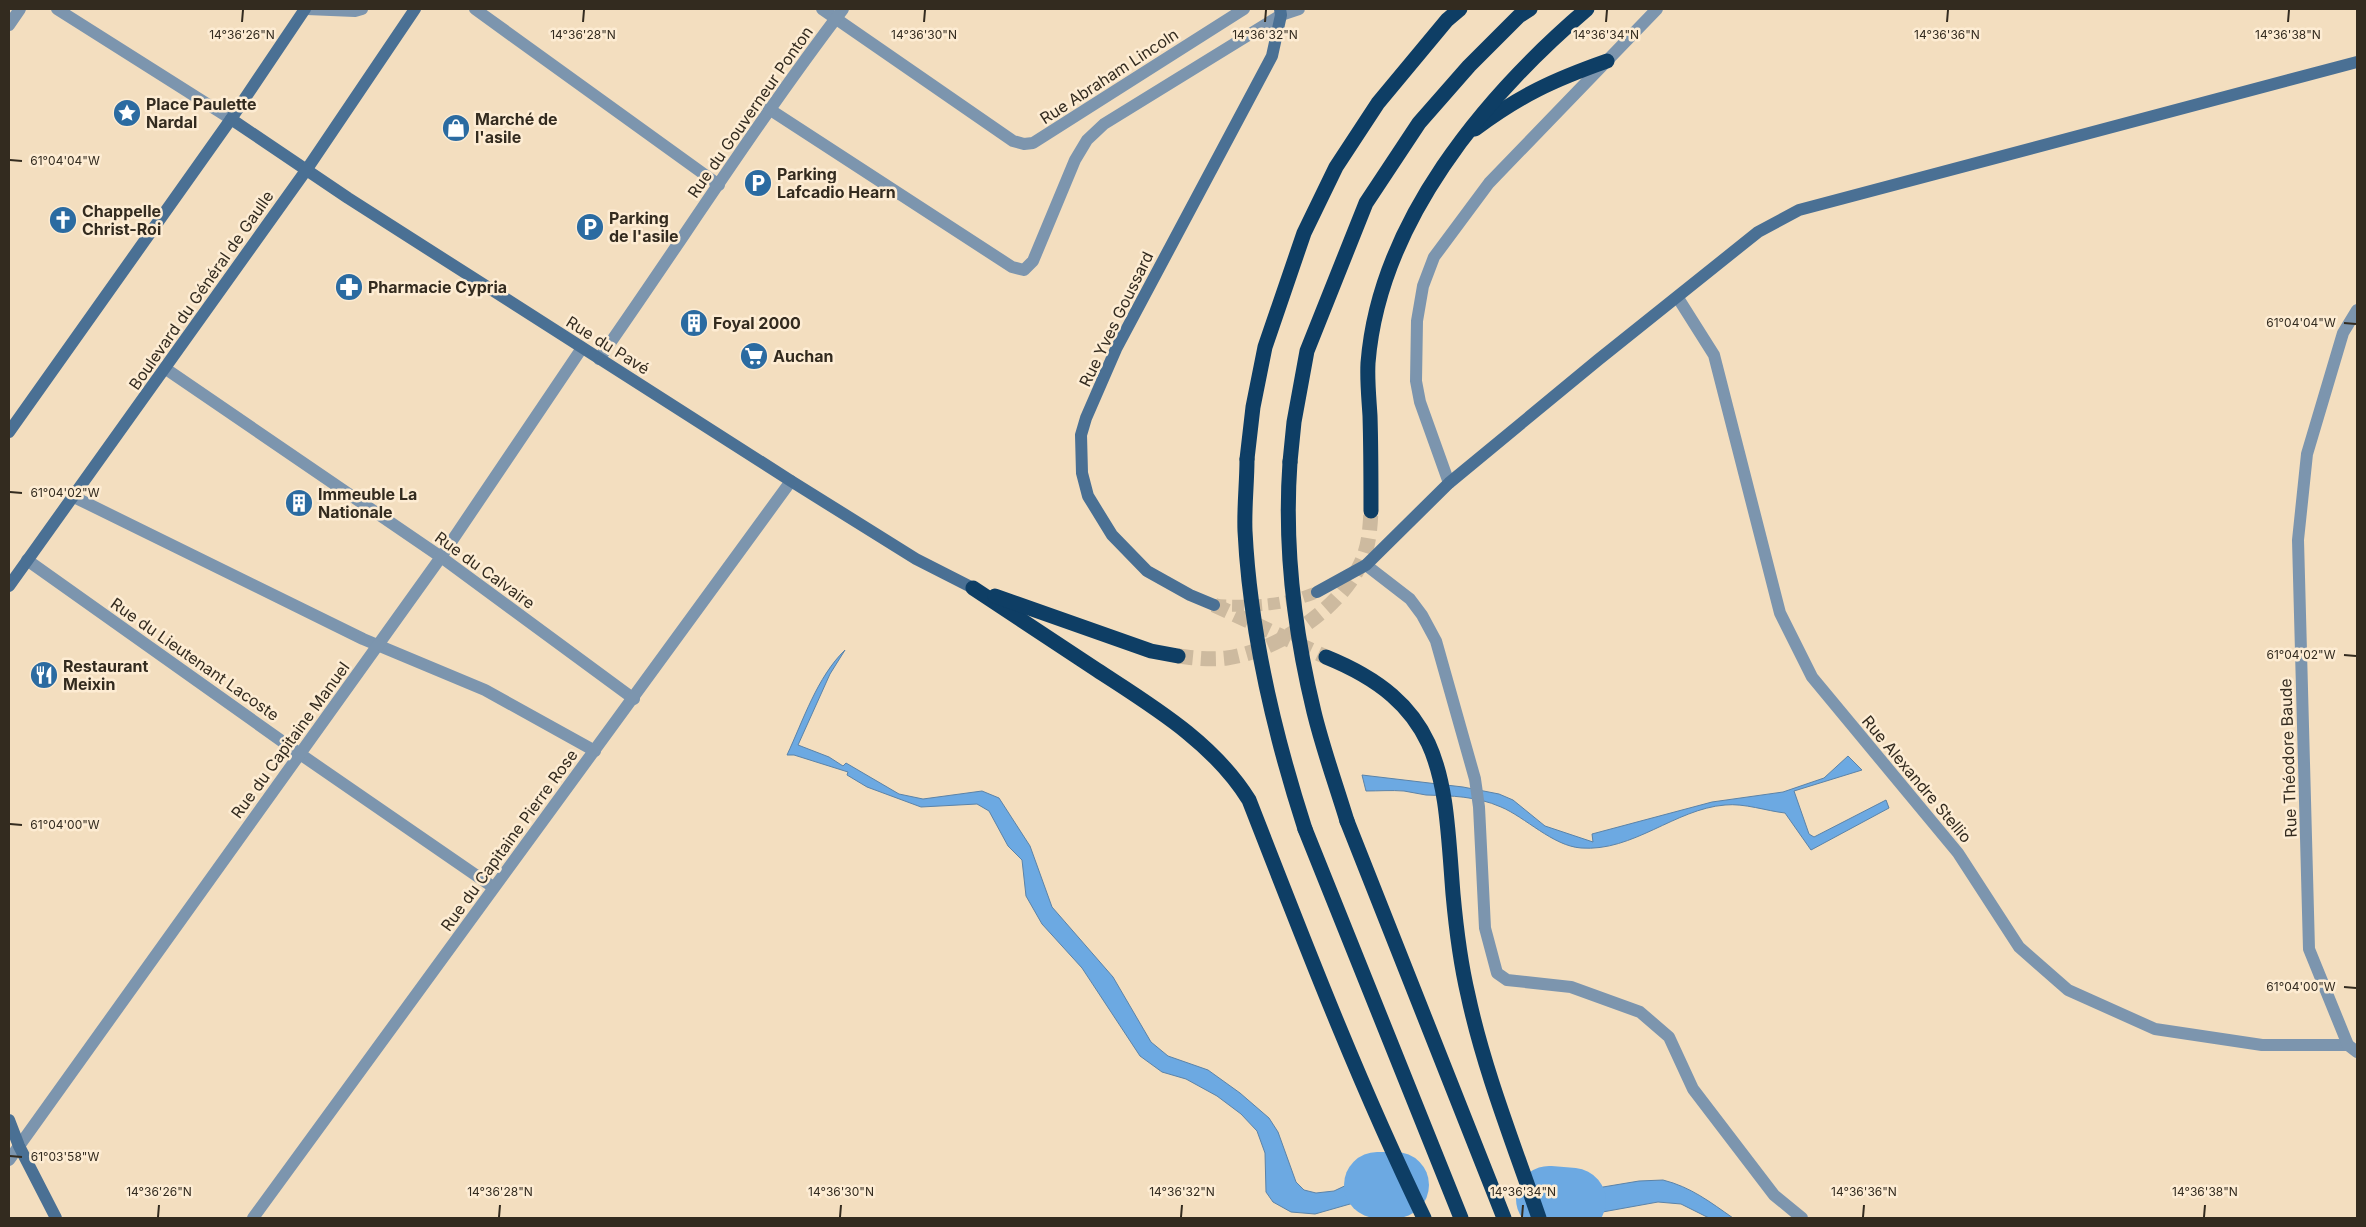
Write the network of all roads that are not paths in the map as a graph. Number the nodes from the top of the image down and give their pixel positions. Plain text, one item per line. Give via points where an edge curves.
1 (20, 9) edge
2 (56, 9) edge
3 (306, 9) edge
4 (362, 9) edge
5 (415, 9) edge
6 (475, 9) edge
7 (822, 9) edge
8 (1244, 9) edge
9 (1299, 9) edge
10 (1460, 9) edge
11 (1530, 9) edge
12 (1587, 9) edge
13 (1657, 9) edge
14 (1281, 12) edge
15 (840, 13) edge
16 (9, 25) edge
17 (1607, 61) junction
18 (2357, 62) edge
19 (768, 109) junction
20 (231, 119) junction
21 (1462, 139) junction
22 (307, 169) junction
23 (719, 185) junction
24 (1678, 298) junction
25 (2357, 310) edge
26 (582, 348) junction
27 (599, 358) junction
28 (166, 369) junction
29 (9, 432) edge
30 (791, 481) junction
31 (1449, 482) junction
32 (72, 496) junction
33 (1371, 511) tunnel mouth
34 (441, 557) junction
35 (27, 560) junction
36 (1366, 565) junction
37 (9, 586) edge
38 (972, 588) junction
39 (1317, 592) tunnel mouth
40 (1214, 605) dead end
41 (378, 645) junction
42 (1178, 656) tunnel mouth
43 (1326, 657) tunnel mouth
44 (634, 699) junction
45 (595, 751) junction
46 (300, 754) junction
47 (493, 887) junction
48 (2353, 1048) edge
49 (9, 1120) edge
50 (19, 1146) junction
51 (9, 1160) edge
52 (56, 1218) edge
53 (253, 1218) edge
54 (1424, 1218) edge
55 (1461, 1218) edge
56 (1504, 1218) edge
57 (1539, 1218) edge
58 (1802, 1218) edge

1 - 16 street
2 - 20 street
3 - 4 street
3 - 20 main road
5 - 22 main road, Boulevard du Général de Gaulle
6 - 23 street
7 - 15 street
8 - 15 street, Rue Abraham Lincoln via 1033,143 1024,144 1013,141
9 - 14 street
10 - 55 highway, bridge via 1378,103 1336,167 1304,233 1265,347 1253,407 1247,459 1245,530 1263,670 1285,768 1305,829
11 - 56 highway, bridge via 1469,66 1419,123 1366,203 1307,351 1290,462 1288,542 1295,613 1314,712 1347,822
12 - 21 highway via 1519,72
13 - 17 street
14 - 19 street via 1104,124 1087,140 1075,160 1033,261 1024,270 1012,267
14 - 40 main road, Rue Yves Goussard via 1272,56 1129,323 1081,435 1082,473 1088,496 1112,536 1147,571
15 - 19 street, Rue du Gouverneur Ponton
17 - 21 highway via 1540,87
17 - 31 street via 1489,184 1438,250 1426,279 1417,321 1416,381 1420,402
18 - 24 main road via 1799,210 1758,232
19 - 23 street, Rue du Gouverneur Ponton
20 - 22 main road, Rue du Pavé
20 - 29 main road
21 - 33 highway via 1404,236 1375,318 1368,364
22 - 26 main road, Rue du Pavé
22 - 28 main road, Boulevard du Général de Gaulle
23 - 27 street, Rue du Gouverneur Ponton
24 - 31 main road
24 - 48 street, Rue Alexandre Stellio via 1714,355 1780,613 1812,677 1958,853 2019,947 2068,990 2155,1029 2262,1044
25 - 48 street, Rue Théodore Baude via 2343,333 2307,454 2298,540 2309,949
26 - 27 main road, Rue du Pavé
26 - 34 street, Rue du Capitaine Manuel
27 - 30 main road, Rue du Pavé
28 - 32 main road, Boulevard du Général de Gaulle
28 - 34 street, Rue du Calvaire
30 - 38 main road, Rue du Pavé via 916,559
30 - 44 street, Rue du Capitaine Pierre Rose
31 - 36 main road
32 - 35 main road, Boulevard du Général de Gaulle
32 - 41 street
34 - 41 street, Rue du Capitaine Manuel
34 - 44 street, Rue du Calvaire
35 - 37 main road, Boulevard du Général de Gaulle
35 - 46 street, Rue du Lieutenant Lacoste
36 - 39 main road
36 - 58 street via 1410,599 1436,641 1475,779 1485,928 1498,973 1507,980 1571,987 1640,1012 1669,1036 1693,1089 1774,1195
38 - 42 highway via 1144,648
38 - 54 highway via 1183,730 1216,757 1239,785 1249,800 1385,1139
41 - 45 street via 485,690
41 - 46 street, Rue du Capitaine Manuel
43 - 57 highway via 1349,666 1397,699 1429,743 1441,776 1448,815 1457,936 1471,1012
44 - 45 street, Rue du Capitaine Pierre Rose
45 - 47 street, Rue du Capitaine Pierre Rose
46 - 47 street, Rue du Lieutenant Lacoste
46 - 50 street, Rue du Capitaine Manuel
47 - 53 street, Rue du Capitaine Pierre Rose
49 - 50 main road
50 - 51 street, Rue du Capitaine Manuel
50 - 52 main road

